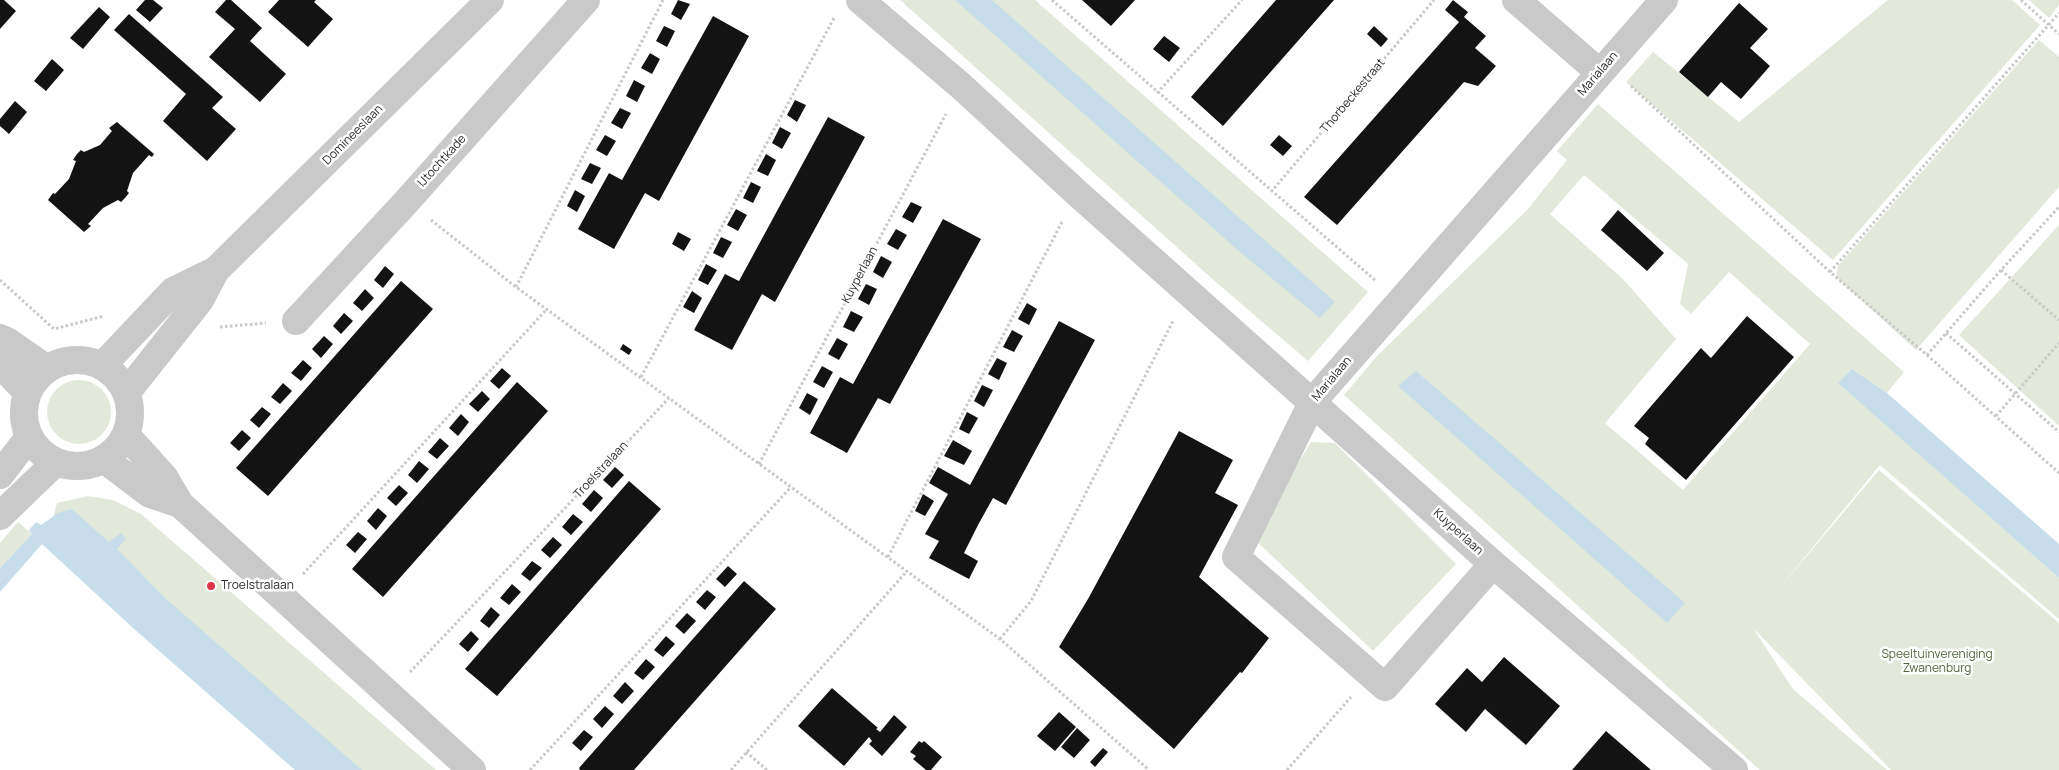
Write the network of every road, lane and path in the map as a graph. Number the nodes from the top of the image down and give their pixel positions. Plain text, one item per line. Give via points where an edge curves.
1 (490, 0) edge
2 (586, 0) edge
3 (663, 0) edge
4 (860, 0) edge
5 (1052, 0) edge
6 (1242, 0) edge
7 (1434, 0) edge
8 (1516, 0) edge
9 (1664, 0) edge
10 (2021, 0) edge
11 (2059, 13) edge
12 (834, 18) dead end
13 (2048, 25) junction
14 (2059, 34) edge
15 (1603, 68) junction
16 (962, 86) junction
17 (1158, 93) junction
18 (1077, 192) junction
19 (1271, 192) junction
20 (407, 201) junction
21 (2059, 208) edge
22 (216, 270) junction
23 (2001, 270) junction
24 (1830, 272) junction
25 (0, 280) edge
26 (516, 287) junction
27 (1186, 288) junction
28 (1400, 301) junction
29 (547, 309) junction
30 (2059, 320) edge
31 (296, 321) dead end
32 (138, 328) junction
33 (1946, 333) junction
34 (0, 338) edge
35 (2059, 343) edge
36 (1927, 355) junction
37 (0, 364) edge
38 (102, 366) junction
39 (47, 368) junction
40 (641, 377) junction
41 (27, 392) junction
42 (126, 392) junction
43 (2015, 394) junction
44 (669, 398) junction
45 (1312, 402) junction
46 (1996, 416) junction
47 (2059, 432) edge
48 (126, 436) junction
49 (29, 437) junction
50 (105, 460) junction
51 (55, 463) junction
52 (759, 464) junction
53 (2059, 472) edge
54 (0, 474) edge
55 (791, 487) junction
56 (180, 504) junction
57 (0, 516) edge
58 (888, 557) junction
59 (1493, 564) junction
60 (907, 571) junction
61 (282, 596) junction
62 (1000, 639) junction
63 (1371, 674) junction
64 (389, 694) junction
65 (746, 752) junction
66 (472, 770) edge
67 (530, 770) edge
68 (731, 770) edge
69 (767, 770) edge
70 (1149, 770) edge
71 (1287, 770) edge
72 (1734, 770) edge

1 - 22 street, Domineeslaan
2 - 20 street, IJtochtkade
3 - 26 path
4 - 16 street, Kuyperlaan
5 - 17 path
6 - 17 path
7 - 19 path, Thorbeckestraat
8 - 15 street
9 - 15 street, Marialaan
10 - 13 path
11 - 13 path
12 - 40 path
13 - 14 path
13 - 24 path
15 - 24 path
15 - 28 street, Marialaan
16 - 18 street, Kuyperlaan
16 - 52 path, Kuyperlaan
17 - 19 path
18 - 27 street, Kuyperlaan
18 - 58 path
19 - 28 path
20 - 26 path
20 - 31 street, IJtochtkade
21 - 23 path
22 - 32 street, Domineeslaan via 173,291
22 - 42 street, Domineeslaan via 200,300
23 - 30 path
23 - 33 path
24 - 36 path
25 - 32 path via 54,329 116,313
26 - 29 path
27 - 45 street, Kuyperlaan
27 - 62 path via 1167,336 1031,600
28 - 45 street, Marialaan
29 - 40 path
29 - 61 path
32 - 38 street, Domineeslaan
33 - 36 path
33 - 43 path
34 - 39 street
35 - 43 path
36 - 46 path
37 - 41 street
38 - 39 street via 84,360 64,361
38 - 42 street via 117,377
39 - 41 street
40 - 44 path
41 - 49 street via 23,407
42 - 48 street via 130,421
43 - 46 path
43 - 47 path
44 - 52 path
44 - 64 path, Troelstralaan
45 - 59 street, Kuyperlaan
45 - 63 street, Marialaan via 1236,557
46 - 53 path
48 - 50 street
48 - 56 street via 164,477
49 - 51 street via 40,452
49 - 54 street
50 - 51 street via 89,466
50 - 56 street via 150,494
51 - 57 street
52 - 55 path
55 - 58 path
55 - 67 path
56 - 61 street
58 - 60 path
59 - 63 street, Marialaan via 1385,686
59 - 72 street, Kuyperlaan
60 - 62 path
60 - 65 path
61 - 64 street
62 - 70 path
63 - 71 path
64 - 66 street
65 - 68 path
65 - 69 path

